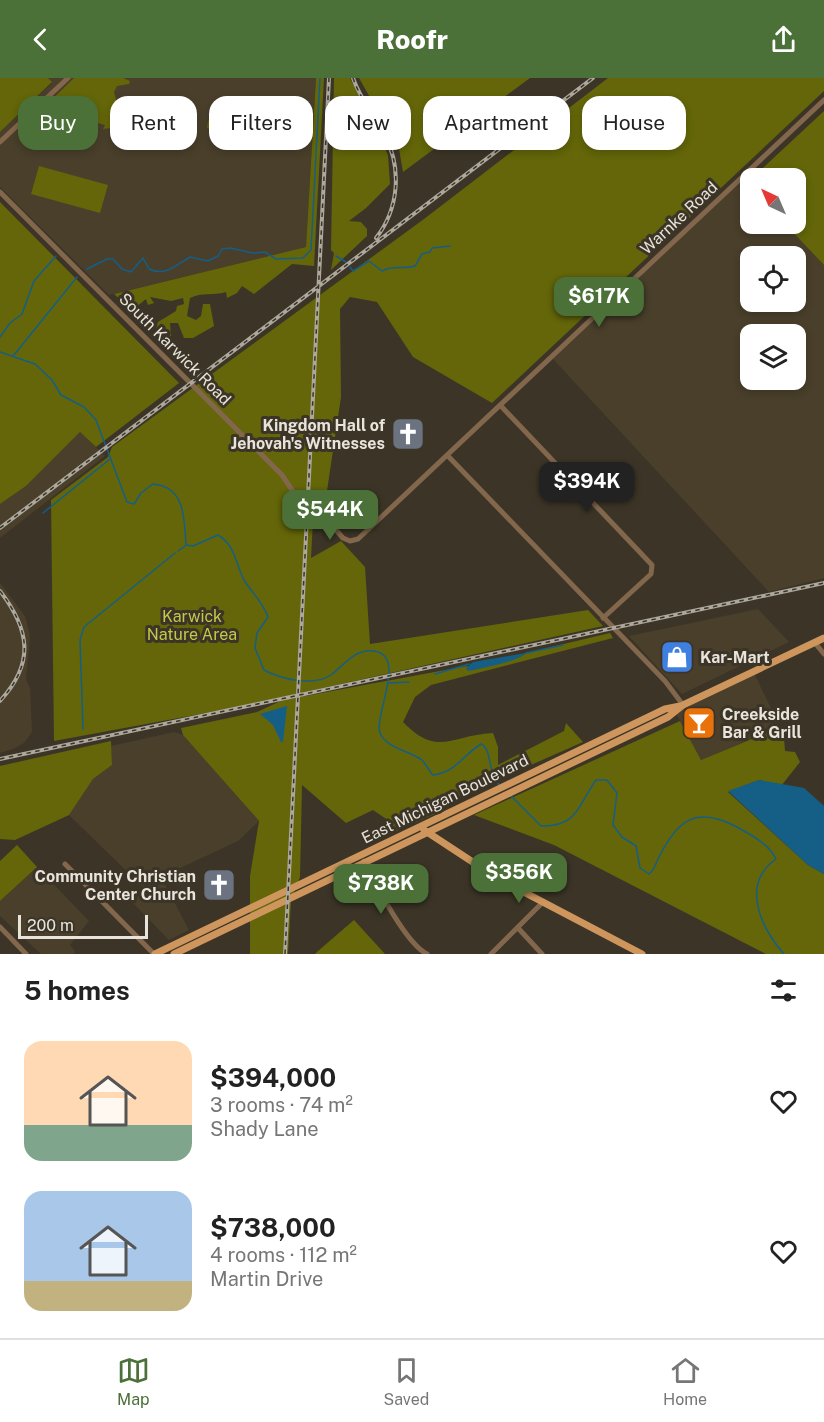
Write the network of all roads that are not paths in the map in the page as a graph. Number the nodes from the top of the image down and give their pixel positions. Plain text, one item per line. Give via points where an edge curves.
1 (68, 78) edge
2 (824, 100) edge
3 (0, 142) edge
4 (0, 192) edge
5 (500, 405) junction
6 (447, 455) junction
7 (358, 538) joint
8 (603, 618) junction
9 (824, 638) edge
10 (815, 642) junction
11 (824, 654) edge
12 (683, 705) junction
13 (424, 829) junction
14 (363, 857) junction
15 (65, 864) dead end
16 (542, 903) junction
17 (0, 927) edge
18 (518, 928) junction
19 (173, 952) edge
20 (26, 954) edge
21 (154, 954) edge
22 (427, 954) edge
23 (491, 954) edge
24 (542, 954) edge
25 (642, 954) edge

1 - 3 street
2 - 5 street, Warnke Road
4 - 7 street, South Karwick Road via 282,475 298,499 316,507 343,538
5 - 6 street, Warnke Road
5 - 8 street via 652,565 651,574
6 - 7 street, Warnke Road
6 - 8 street
8 - 12 street
9 - 10 main road, East Michigan Boulevard
10 - 11 street
10 - 12 main road, East Michigan Boulevard
12 - 13 main road, East Michigan Boulevard via 668,717 491,802
12 - 13 main road, East Michigan Boulevard via 665,709 484,795
13 - 14 main road, East Michigan Boulevard
13 - 16 main road via 471,863
14 - 19 main road, East Michigan Boulevard
14 - 22 street via 409,936
15 - 21 street
16 - 18 street
16 - 25 main road
17 - 20 street
18 - 23 street
18 - 24 street
19 - 21 main road, East Michigan Boulevard

